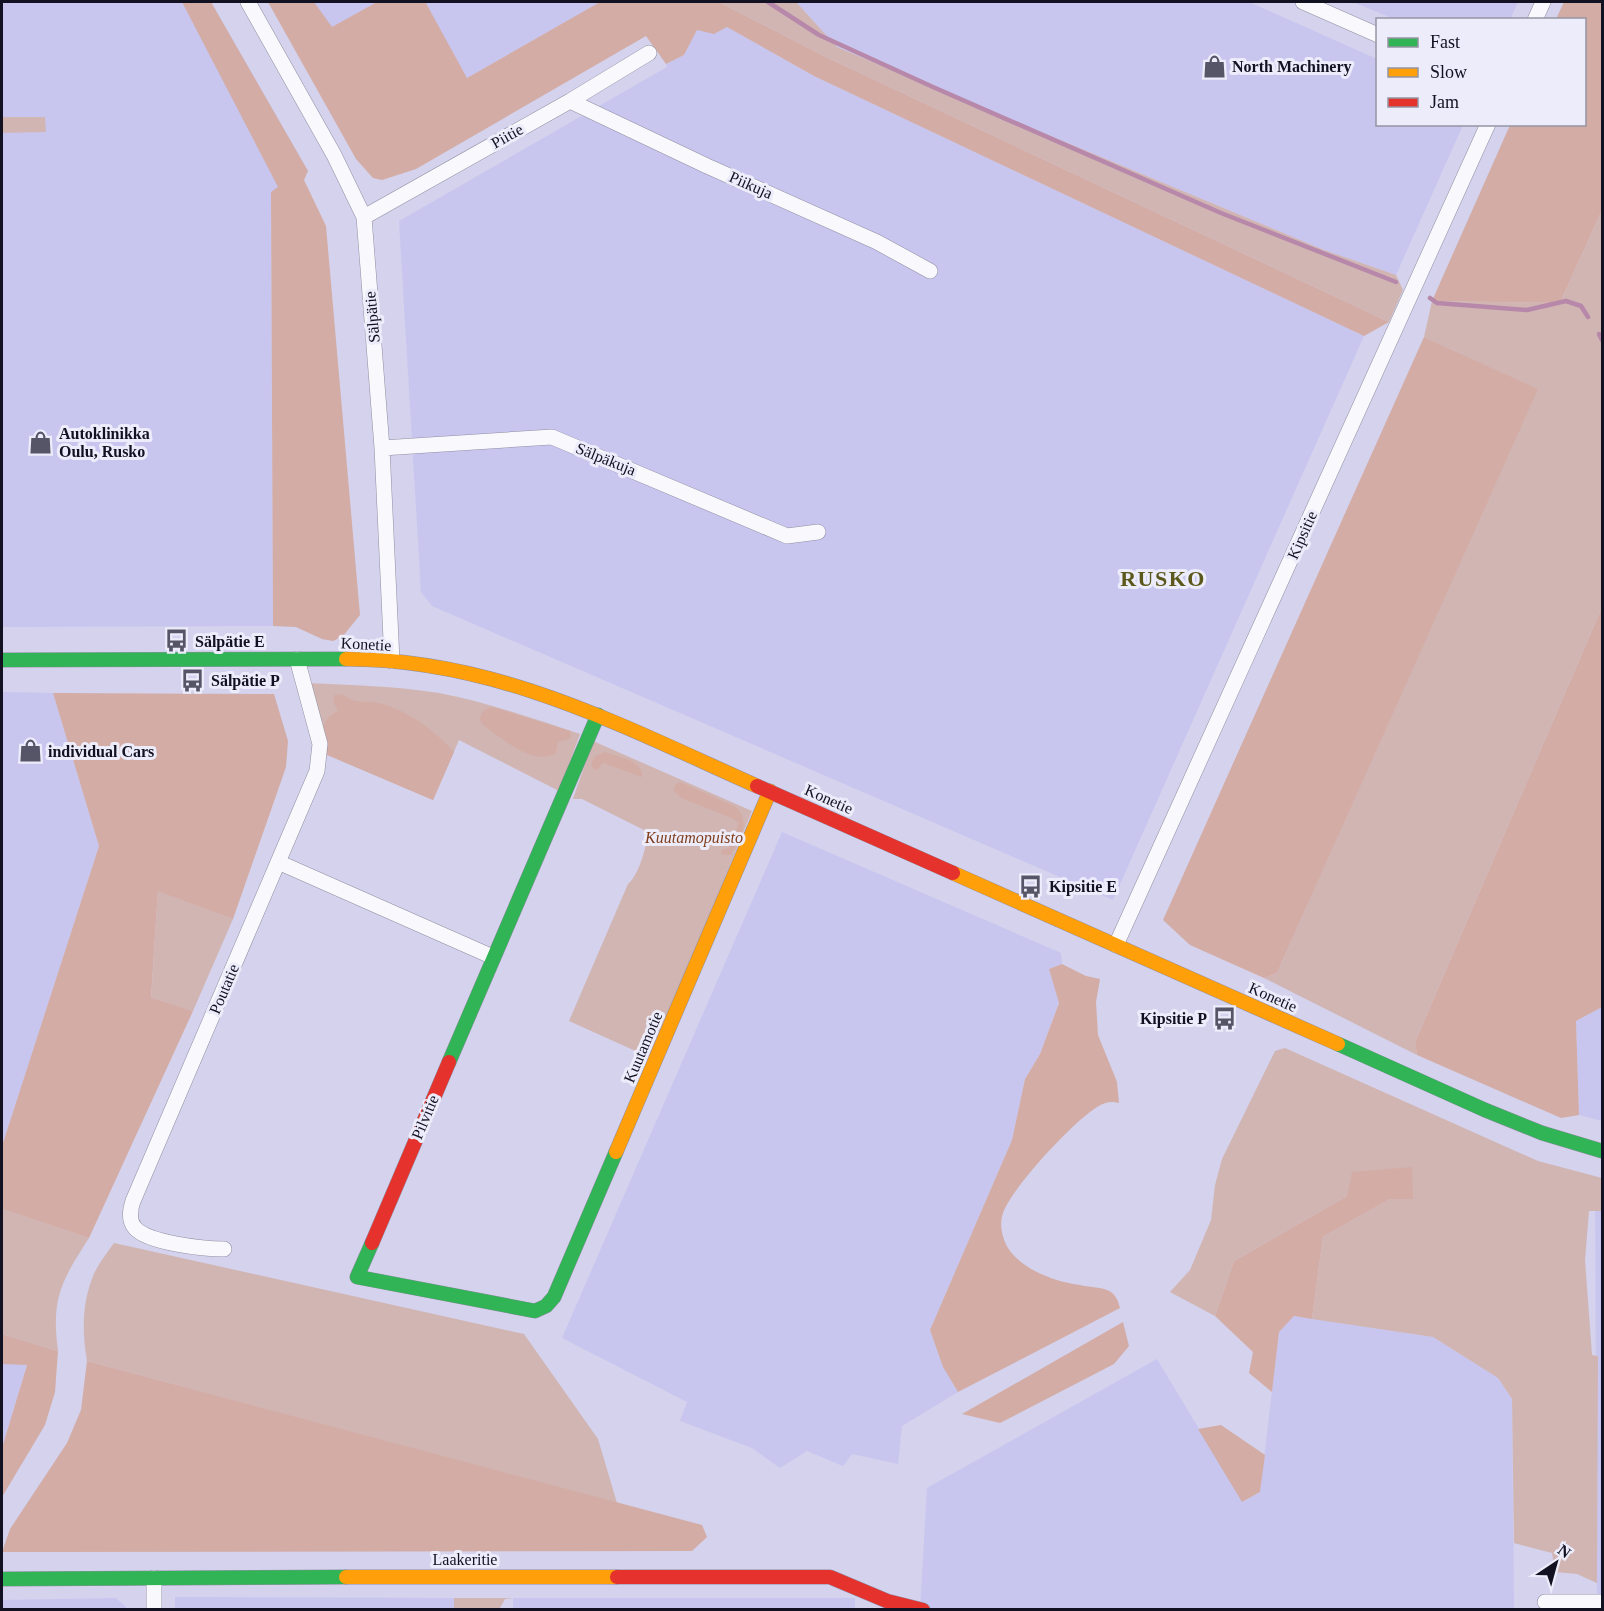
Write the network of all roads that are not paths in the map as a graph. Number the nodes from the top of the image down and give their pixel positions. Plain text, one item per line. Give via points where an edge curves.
1 (248, 2) edge
2 (1303, 2) edge
3 (1543, 2) edge
4 (1536, 18) edge
5 (1376, 34) edge
6 (649, 53) dead end
7 (570, 101) junction
8 (1487, 126) edge
9 (364, 217) junction
10 (930, 271) dead end
11 (382, 448) junction
12 (818, 532) dead end
13 (297, 659) junction
14 (2, 660) edge
15 (392, 661) junction
16 (597, 715) junction
17 (770, 791) junction
18 (278, 862) junction
19 (1116, 945) junction
20 (493, 957) junction
21 (1602, 1151) edge
22 (224, 1249) dead end
23 (357, 1276) joint
24 (154, 1578) junction
25 (2, 1579) edge
26 (1545, 1602) dead end
27 (1602, 1602) edge
28 (154, 1610) edge
29 (923, 1610) edge

1 - 9 street, Sälpätie via 334,154
2 - 5 street
3 - 4 street
6 - 7 street, Piitie
7 - 9 street, Piitie
7 - 10 street, Piikuja via 877,242
8 - 19 street, Kipsitie
9 - 11 street, Sälpätie
11 - 12 street, Sälpäkuja via 552,437 787,536
11 - 15 street, Sälpätie
13 - 14 street, Konetie
13 - 15 street, Konetie
13 - 18 street, Poutatie via 320,752 317,771
15 - 16 street, Konetie via 482,675
16 - 17 street, Konetie
16 - 20 street, Pilvitie
17 - 19 street, Konetie
17 - 23 street, Kuutamotie via 550,1304 540,1310
18 - 20 street
18 - 22 street, Poutatie via 130,1212 135,1228 149,1237
19 - 21 street, Konetie via 1485,1110
20 - 23 street, Pilvitie
24 - 25 street, Laakeritie
24 - 28 street
24 - 29 street, Laakeritie via 830,1576 887,1601
26 - 27 street

